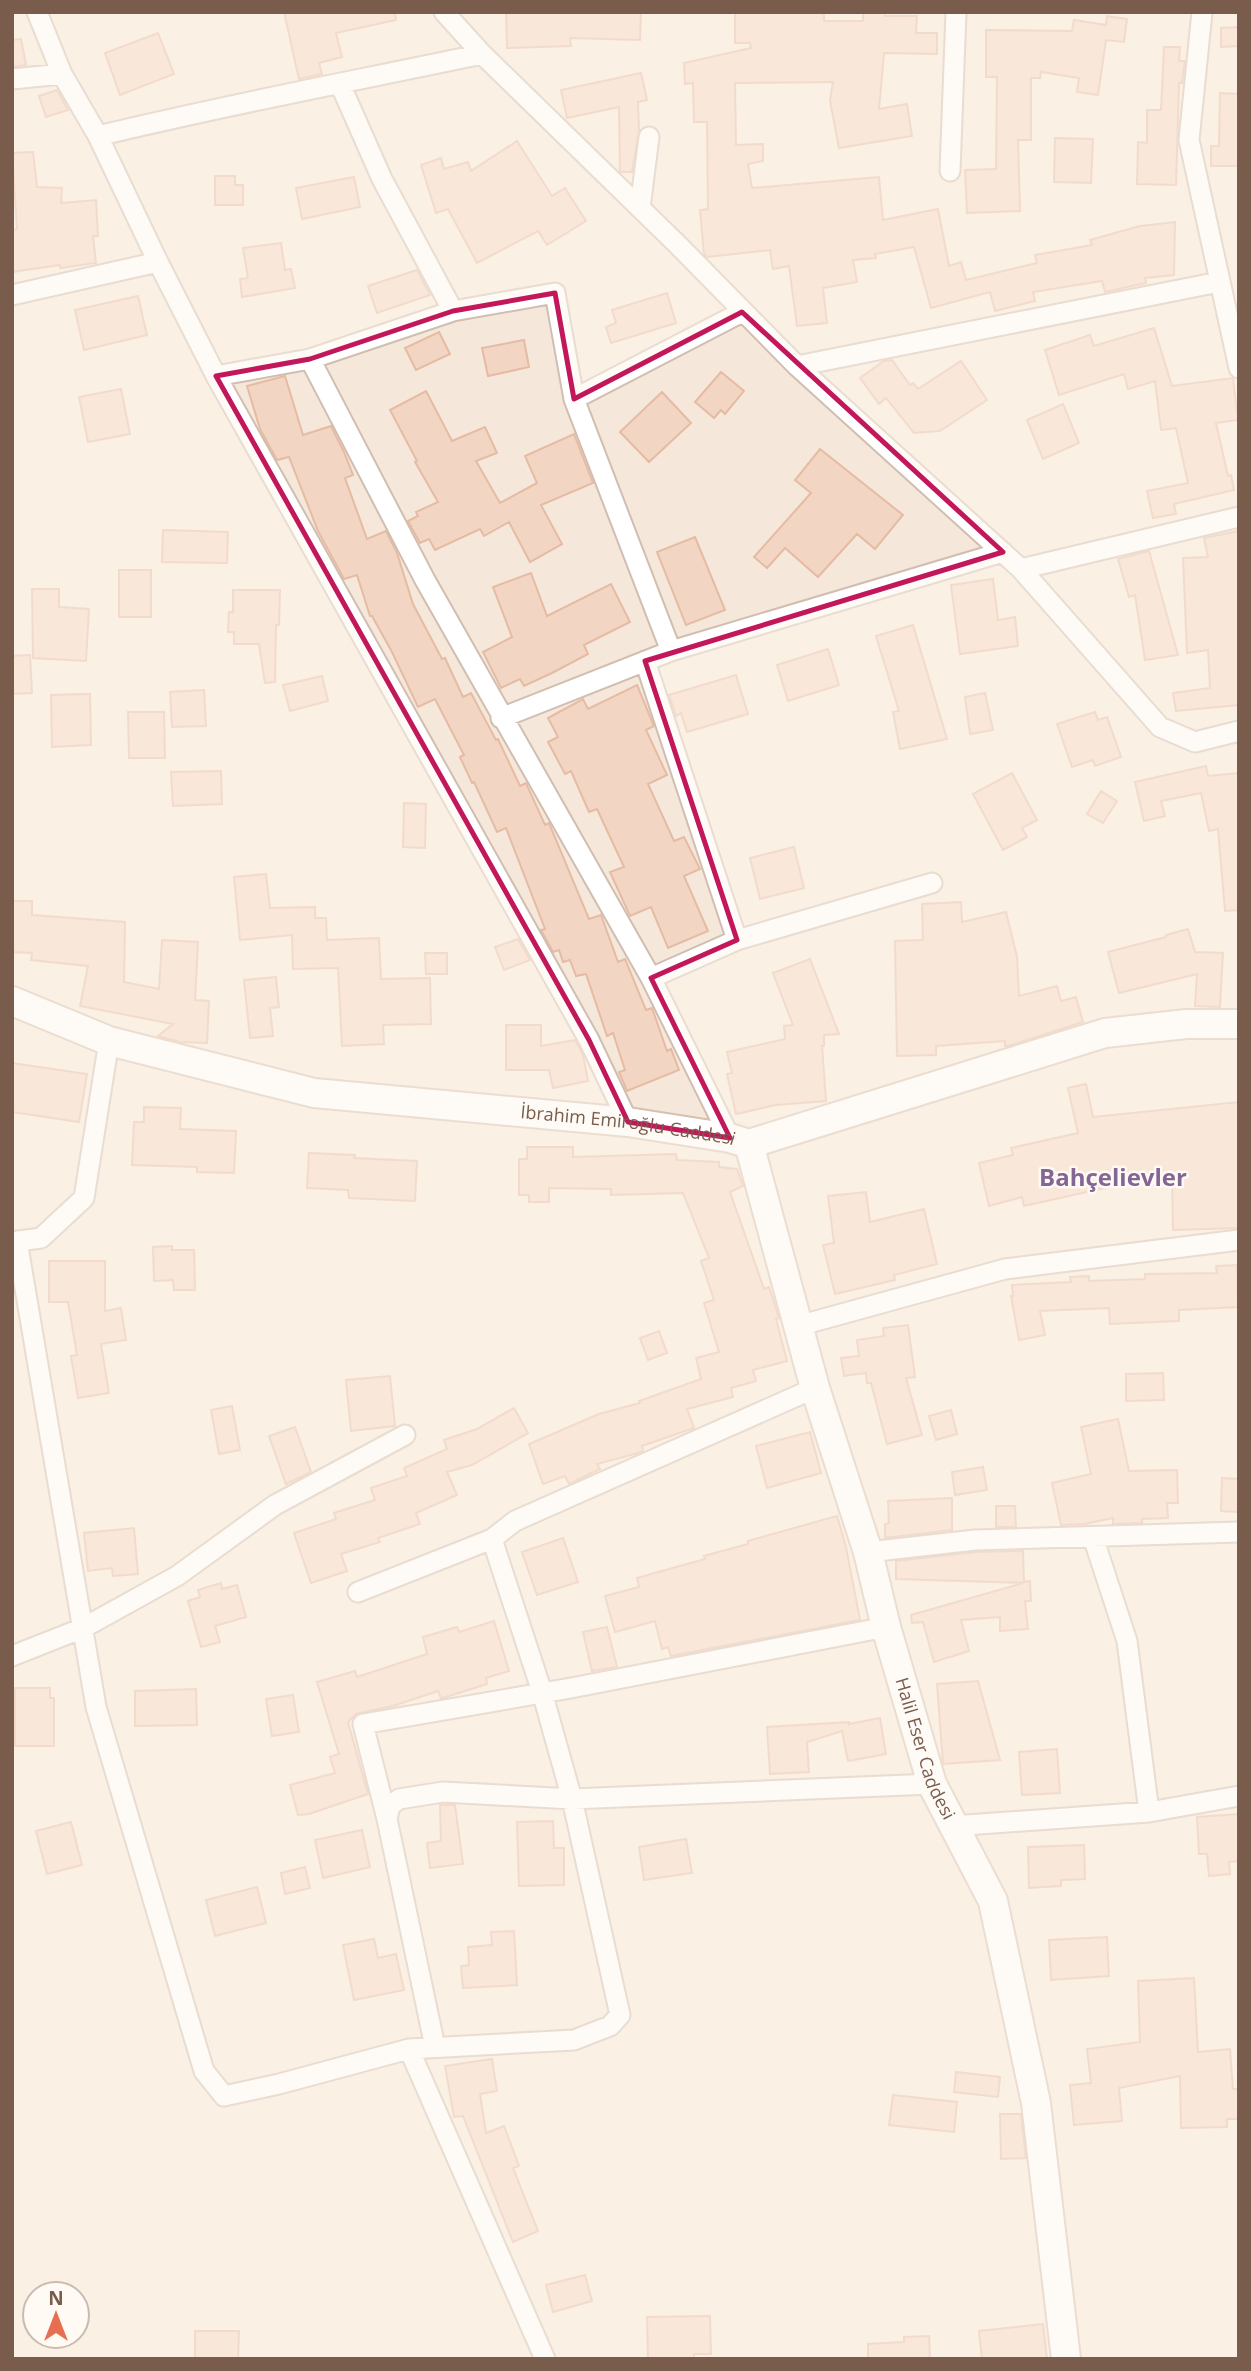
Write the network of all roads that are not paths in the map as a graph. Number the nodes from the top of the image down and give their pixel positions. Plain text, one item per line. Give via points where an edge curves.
1 (37, 12) edge
2 (444, 12) edge
3 (956, 12) edge
4 (1202, 12) edge
5 (482, 54) junction
6 (62, 74) junction
7 (12, 79) edge
8 (340, 84) junction
9 (98, 136) junction
10 (649, 137) dead end
11 (950, 171) dead end
12 (640, 208) junction
13 (158, 262) junction
14 (1219, 282) junction
15 (12, 295) edge
16 (453, 311) junction
17 (742, 312) junction
18 (310, 359) junction
19 (797, 366) junction
20 (1239, 368) edge
21 (216, 376) junction
22 (574, 399) junction
23 (1239, 517) edge
24 (1003, 552) junction
25 (1021, 569) junction
26 (671, 651) junction
27 (645, 661) junction
28 (501, 718) junction
29 (1239, 731) edge
30 (932, 883) dead end
31 (737, 940) junction
32 (651, 978) junction
33 (12, 1001) edge
34 (1239, 1024) edge
35 (109, 1041) junction
36 (628, 1122) junction
37 (739, 1141) junction
38 (1239, 1240) edge
39 (15, 1242) edge
40 (798, 1326) junction
41 (815, 1388) junction
42 (405, 1435) dead end
43 (1239, 1532) edge
44 (1093, 1537) junction
45 (492, 1539) junction
46 (869, 1552) junction
47 (358, 1592) dead end
48 (886, 1627) junction
49 (83, 1628) junction
50 (12, 1657) edge
51 (542, 1692) junction
52 (932, 1783) junction
53 (1239, 1796) edge
54 (572, 1799) junction
55 (1149, 1812) junction
56 (387, 1819) junction
57 (952, 1826) junction
58 (435, 2047) junction
59 (409, 2049) junction
60 (545, 2359) edge
61 (1066, 2359) edge

1 - 6 street
2 - 5 street
3 - 11 street
4 - 14 street via 1189,140
5 - 8 street
5 - 12 street
6 - 7 street
6 - 9 street
8 - 9 street
8 - 16 street via 382,179
9 - 13 street
10 - 12 street
12 - 17 street
13 - 15 street
13 - 21 street
14 - 19 street
14 - 20 street
16 - 18 street
16 - 22 street via 555,293
17 - 19 street
17 - 22 street
18 - 21 street
18 - 28 street
19 - 24 street
21 - 36 street via 589,1040
22 - 26 street
23 - 25 street
24 - 25 street
24 - 26 street
25 - 29 street via 1160,727 1195,742
26 - 27 street
27 - 28 street
27 - 31 street
28 - 32 street
30 - 31 street
31 - 32 street
32 - 37 street
33 - 35 street, İbrahim Emiroğlu Caddesi
34 - 37 street, İbrahim Emiroğlu Caddesi via 1186,1024 1105,1033
35 - 36 street, İbrahim Emiroğlu Caddesi via 314,1093
35 - 39 street via 83,1198 41,1237
36 - 37 street, İbrahim Emiroğlu Caddesi
37 - 40 street, Halil Eser Caddesi
38 - 40 street via 1005,1269
39 - 49 street
40 - 41 street, Halil Eser Caddesi
41 - 45 street via 515,1521
41 - 46 street, Halil Eser Caddesi
42 - 49 street via 275,1505 177,1576
43 - 44 street
44 - 46 street via 975,1540
44 - 55 street via 1127,1641
45 - 47 street
45 - 51 street
46 - 48 street, Halil Eser Caddesi
48 - 51 street
48 - 52 street, Halil Eser Caddesi
49 - 50 street
49 - 59 street via 96,1707 204,2071 224,2096
51 - 54 street
51 - 56 street via 363,1724
52 - 54 street
52 - 57 street, Halil Eser Caddesi
53 - 55 street
54 - 56 street via 443,1792 400,1799 390,1806
54 - 58 street via 620,2015 610,2026 574,2040
55 - 57 street
56 - 58 street
57 - 61 street, Halil Eser Caddesi via 993,1901 1036,2104
58 - 59 street
59 - 60 street

